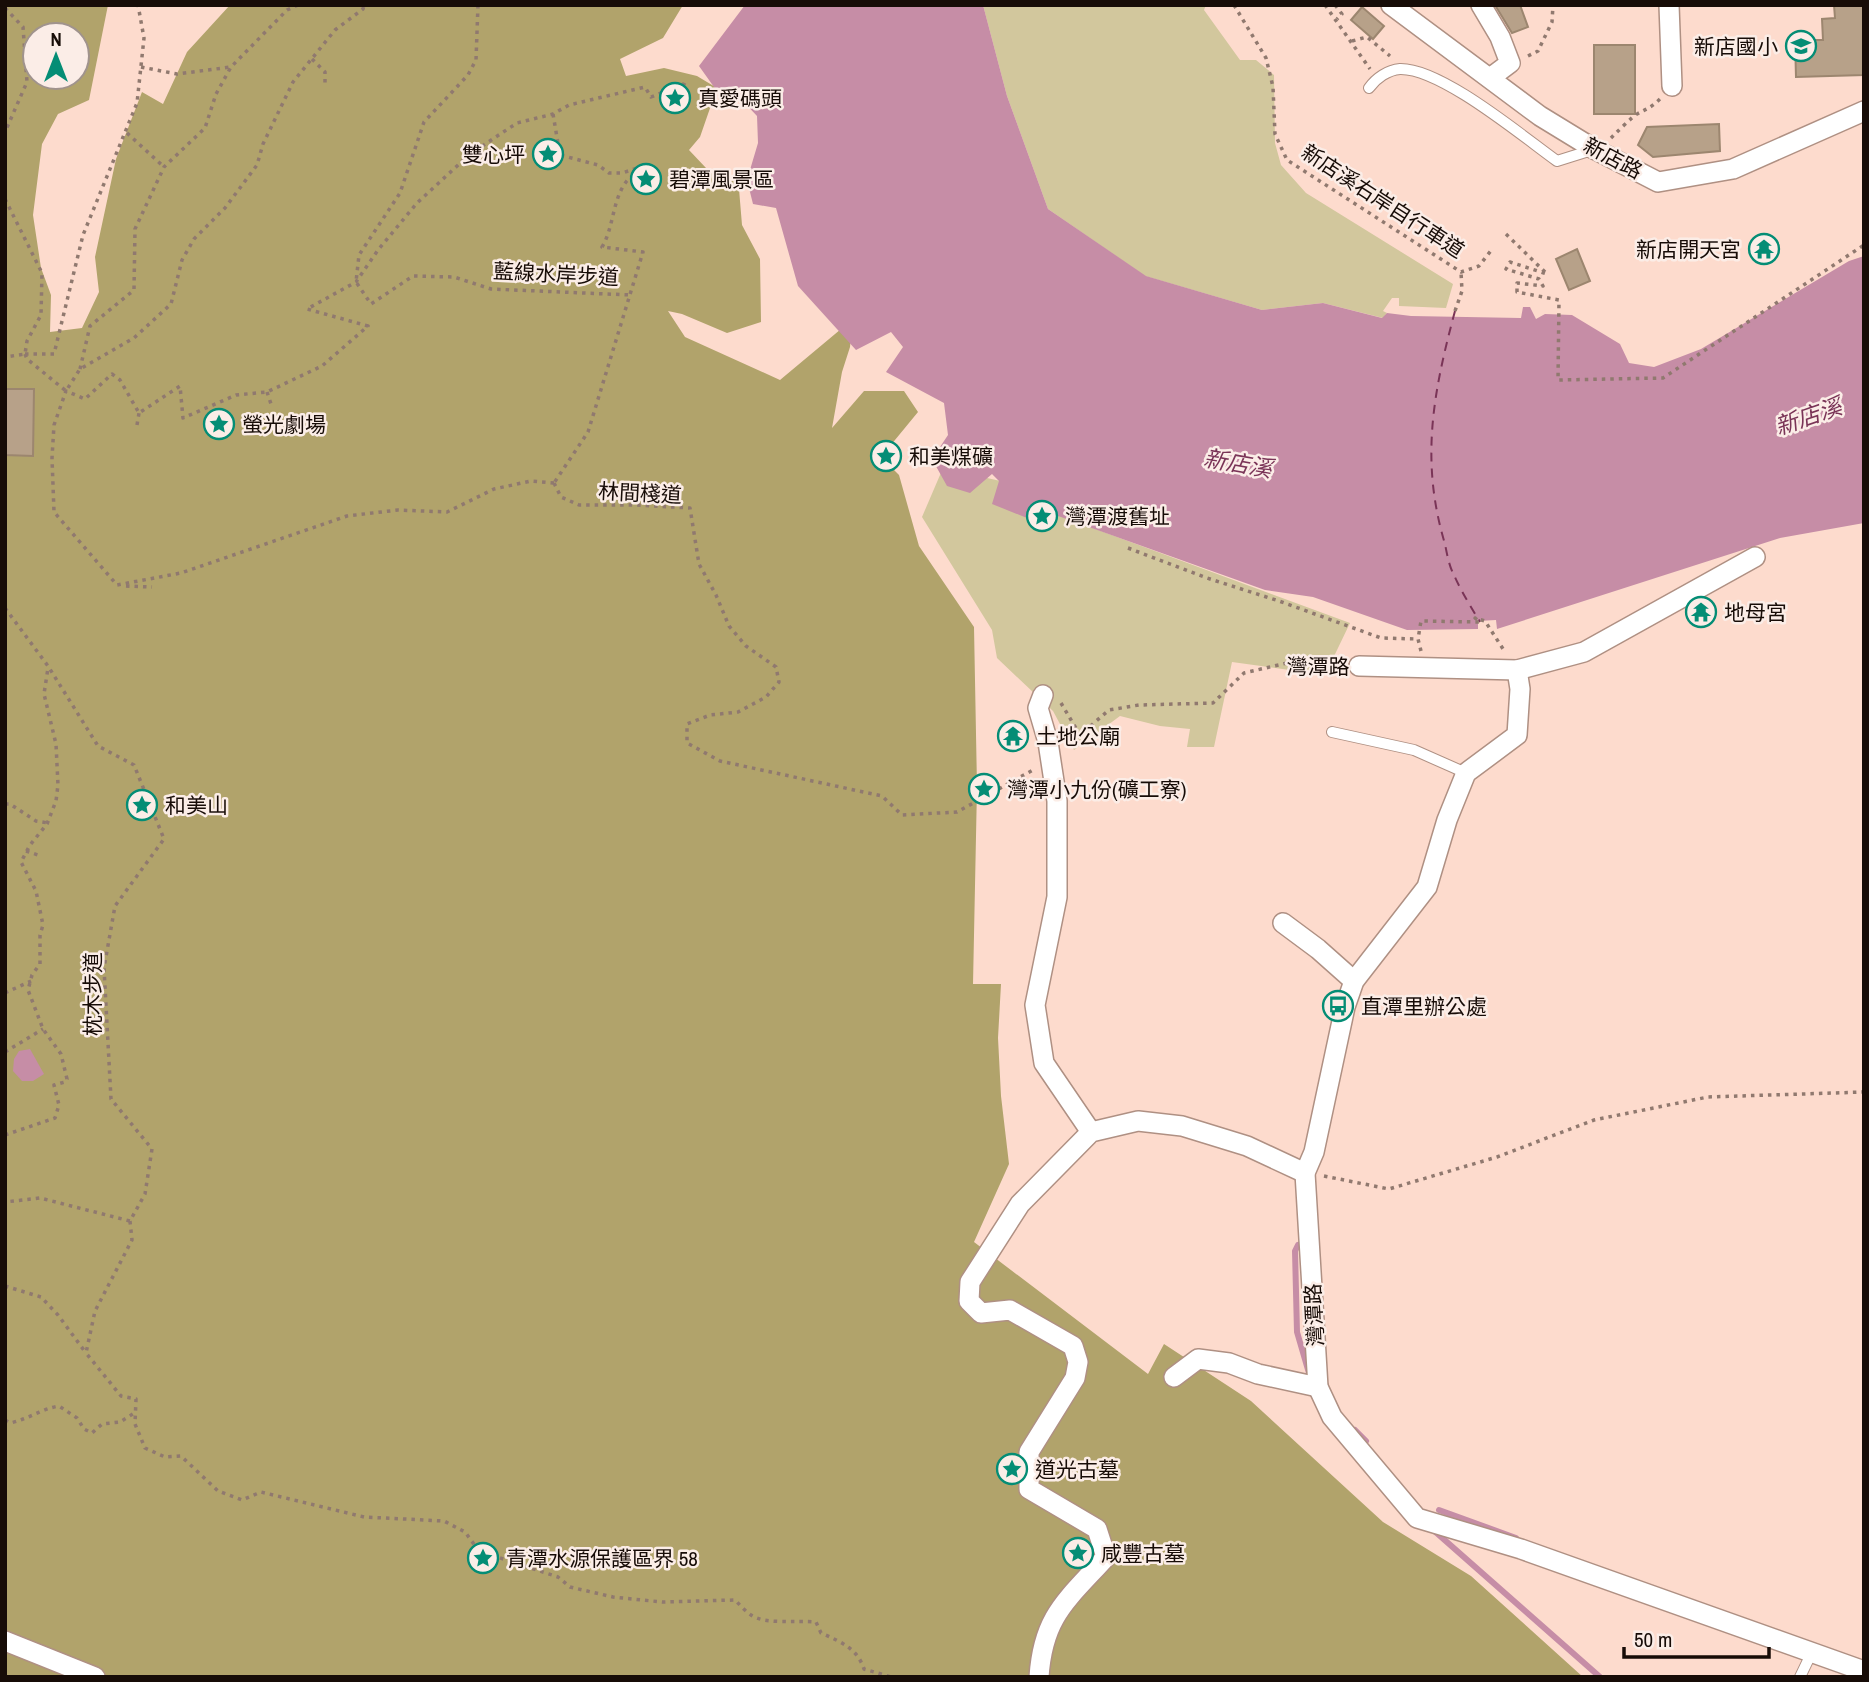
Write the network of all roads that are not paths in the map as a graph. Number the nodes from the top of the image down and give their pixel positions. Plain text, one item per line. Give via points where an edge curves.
1 (1391, 5) edge
2 (1481, 5) edge
3 (1669, 5) edge
4 (1490, 78) junction
5 (1672, 86) road end
6 (1369, 88) dead end
7 (1864, 111) edge
8 (1594, 149) junction
9 (1755, 557) dead end
10 (1359, 666) road end
11 (1517, 670) junction
12 (1043, 695) road end
13 (1332, 732) dead end
14 (1465, 773) junction
15 (1283, 923) dead end
16 (1354, 981) junction
17 (1091, 1132) junction
18 (1305, 1172) junction
19 (1174, 1377) dead end
20 (1318, 1387) junction
21 (5, 1641) edge
22 (1812, 1652) junction
23 (1864, 1671) edge
24 (95, 1677) edge
25 (1040, 1677) edge
26 (1800, 1677) edge

1 - 4 street, 新店路
2 - 4 street via 1510,63
3 - 5 street
4 - 8 street, 新店路
6 - 8 lane via 1377,78 1398,69 1425,73 1557,161
7 - 8 street, 新店路 via 1733,169 1658,182
9 - 11 street, 灣潭路 via 1584,652
10 - 11 street, 灣潭路
11 - 14 street via 1517,735
12 - 17 street via 1038,708 1057,801 1057,897 1035,1005 1044,1063
13 - 14 lane via 1414,750
14 - 16 street, 灣潭路 via 1427,887
15 - 16 street
16 - 18 street, 灣潭路 via 1314,1152
17 - 18 street via 1138,1121 1182,1126 1247,1146
17 - 25 street via 1020,1204 970,1282 969,1301 981,1313 1010,1310 1073,1346 1078,1362 1075,1378 1029,1452 1029,1489 1097,1529 1105,1558 1050,1623 1041,1650
18 - 20 street, 灣潭路
19 - 20 street via 1198,1359
20 - 22 street, 灣潭路 via 1332,1417 1417,1518 1521,1549
21 - 24 street
22 - 23 street, 灣潭路
22 - 26 lane

